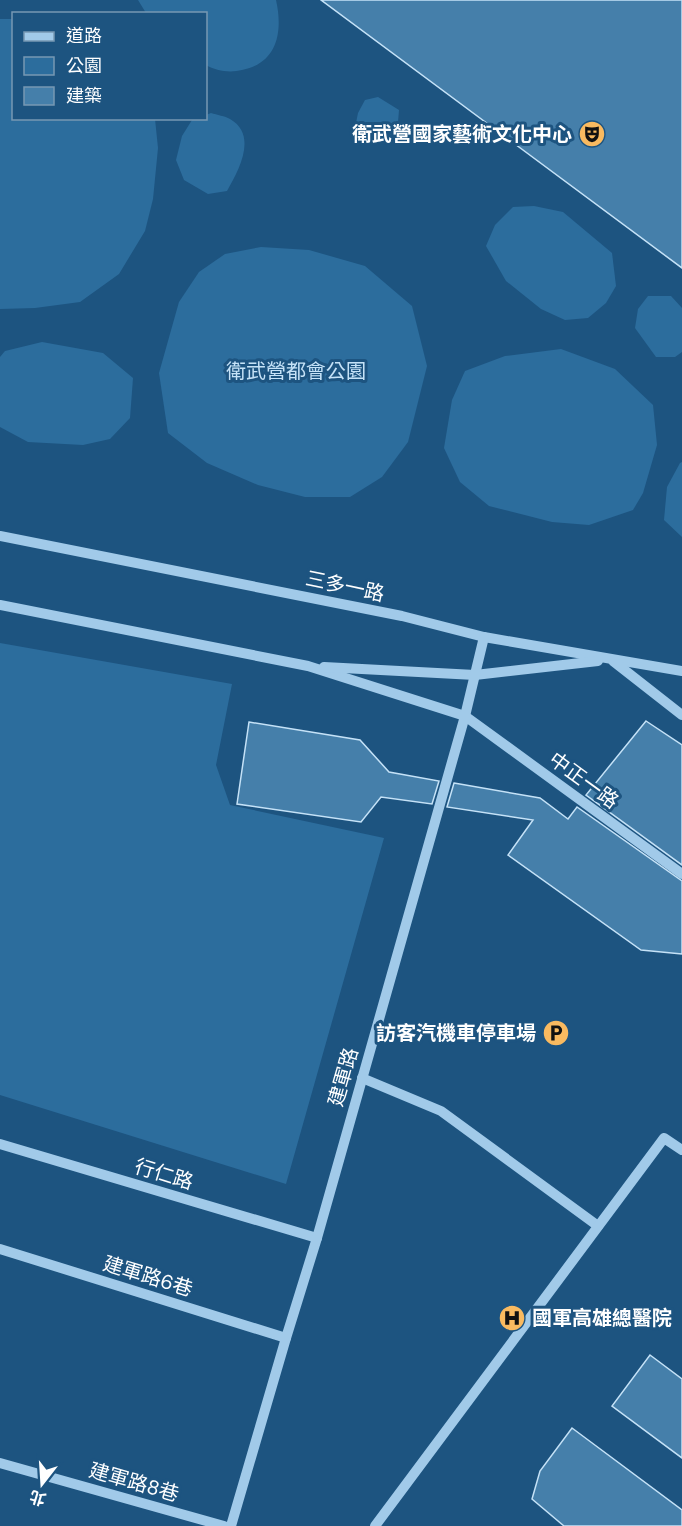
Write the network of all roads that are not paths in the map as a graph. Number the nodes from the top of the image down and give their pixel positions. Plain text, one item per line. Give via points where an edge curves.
1 (0, 536) edge
2 (0, 605) edge
3 (484, 637) junction
4 (610, 659) junction
5 (308, 666) junction
6 (682, 672) edge
7 (475, 675) junction
8 (682, 715) edge
9 (465, 716) junction
10 (682, 874) edge
11 (362, 1078) junction
12 (0, 1144) edge
13 (682, 1150) edge
14 (598, 1226) junction
15 (317, 1238) junction
16 (0, 1249) edge
17 (285, 1338) junction
18 (0, 1463) edge
19 (224, 1526) edge
20 (231, 1526) edge
21 (375, 1526) edge

1 - 3 street, 三多一路 via 402,616
2 - 5 street
3 - 4 street, 三多一路
3 - 7 street, 建軍路
4 - 6 street, 三多一路
4 - 7 street
4 - 8 street
5 - 7 street
5 - 9 street
7 - 9 street, 建軍路
9 - 10 street, 中正一路
9 - 11 street, 建軍路
11 - 14 street via 441,1111
11 - 15 street, 建軍路
12 - 15 street, 行仁路
13 - 14 street via 664,1138
14 - 21 street
15 - 17 street, 建軍路
16 - 17 street, 建軍路6巷
17 - 20 street, 建軍路
18 - 19 street, 建軍路8巷

